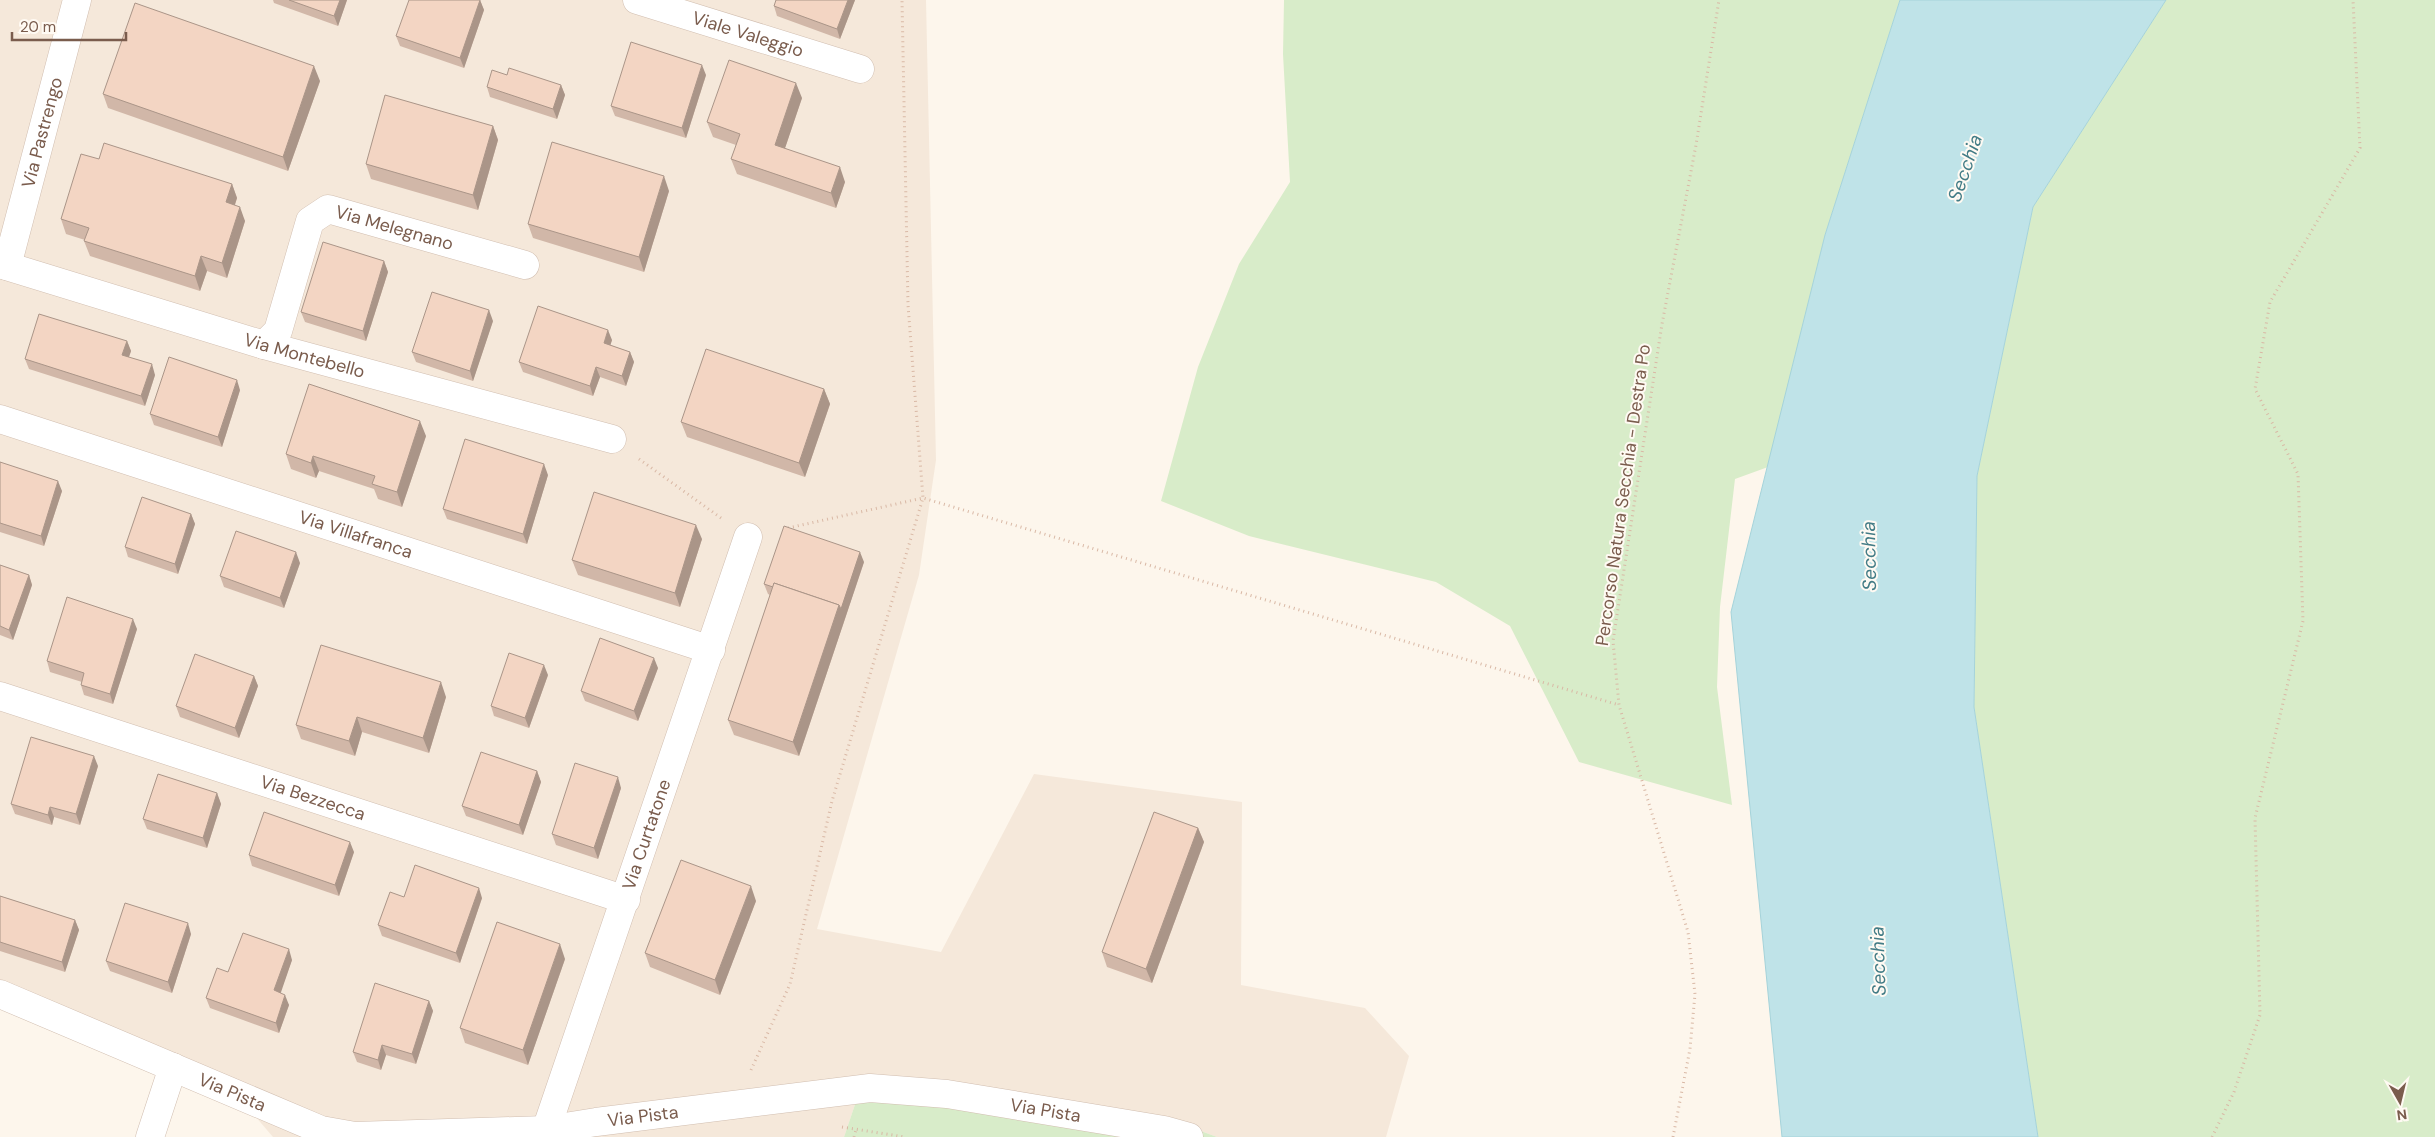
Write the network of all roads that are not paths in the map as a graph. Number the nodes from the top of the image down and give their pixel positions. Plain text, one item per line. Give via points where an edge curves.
1 (78, 0) edge
2 (637, 0) edge
3 (860, 69) dead end
4 (4, 265) edge
5 (525, 265) dead end
6 (264, 345) junction
7 (0, 419) edge
8 (612, 439) road end
9 (748, 537) road end
10 (711, 650) junction
11 (0, 696) edge
12 (626, 900) junction
13 (0, 994) edge
14 (173, 1067) junction
15 (546, 1130) junction
16 (150, 1137) edge
17 (1189, 1137) edge

1 - 4 street, Via Pastrengo
2 - 3 street, Viale Valeggio
4 - 6 street, Via Montebello
5 - 6 street, Via Melegnano via 328,209 310,221 278,330
6 - 8 street, Via Montebello
7 - 10 street, Via Villafranca
9 - 10 street, Via Curtatone
10 - 12 street, Via Curtatone
11 - 12 street, Via Bezzecca
12 - 15 street, Via Curtatone
13 - 14 street, Via Pista
14 - 15 street, Via Pista via 321,1130 355,1136
14 - 16 street
15 - 17 street, Via Pista via 870,1088 947,1094 1164,1130

